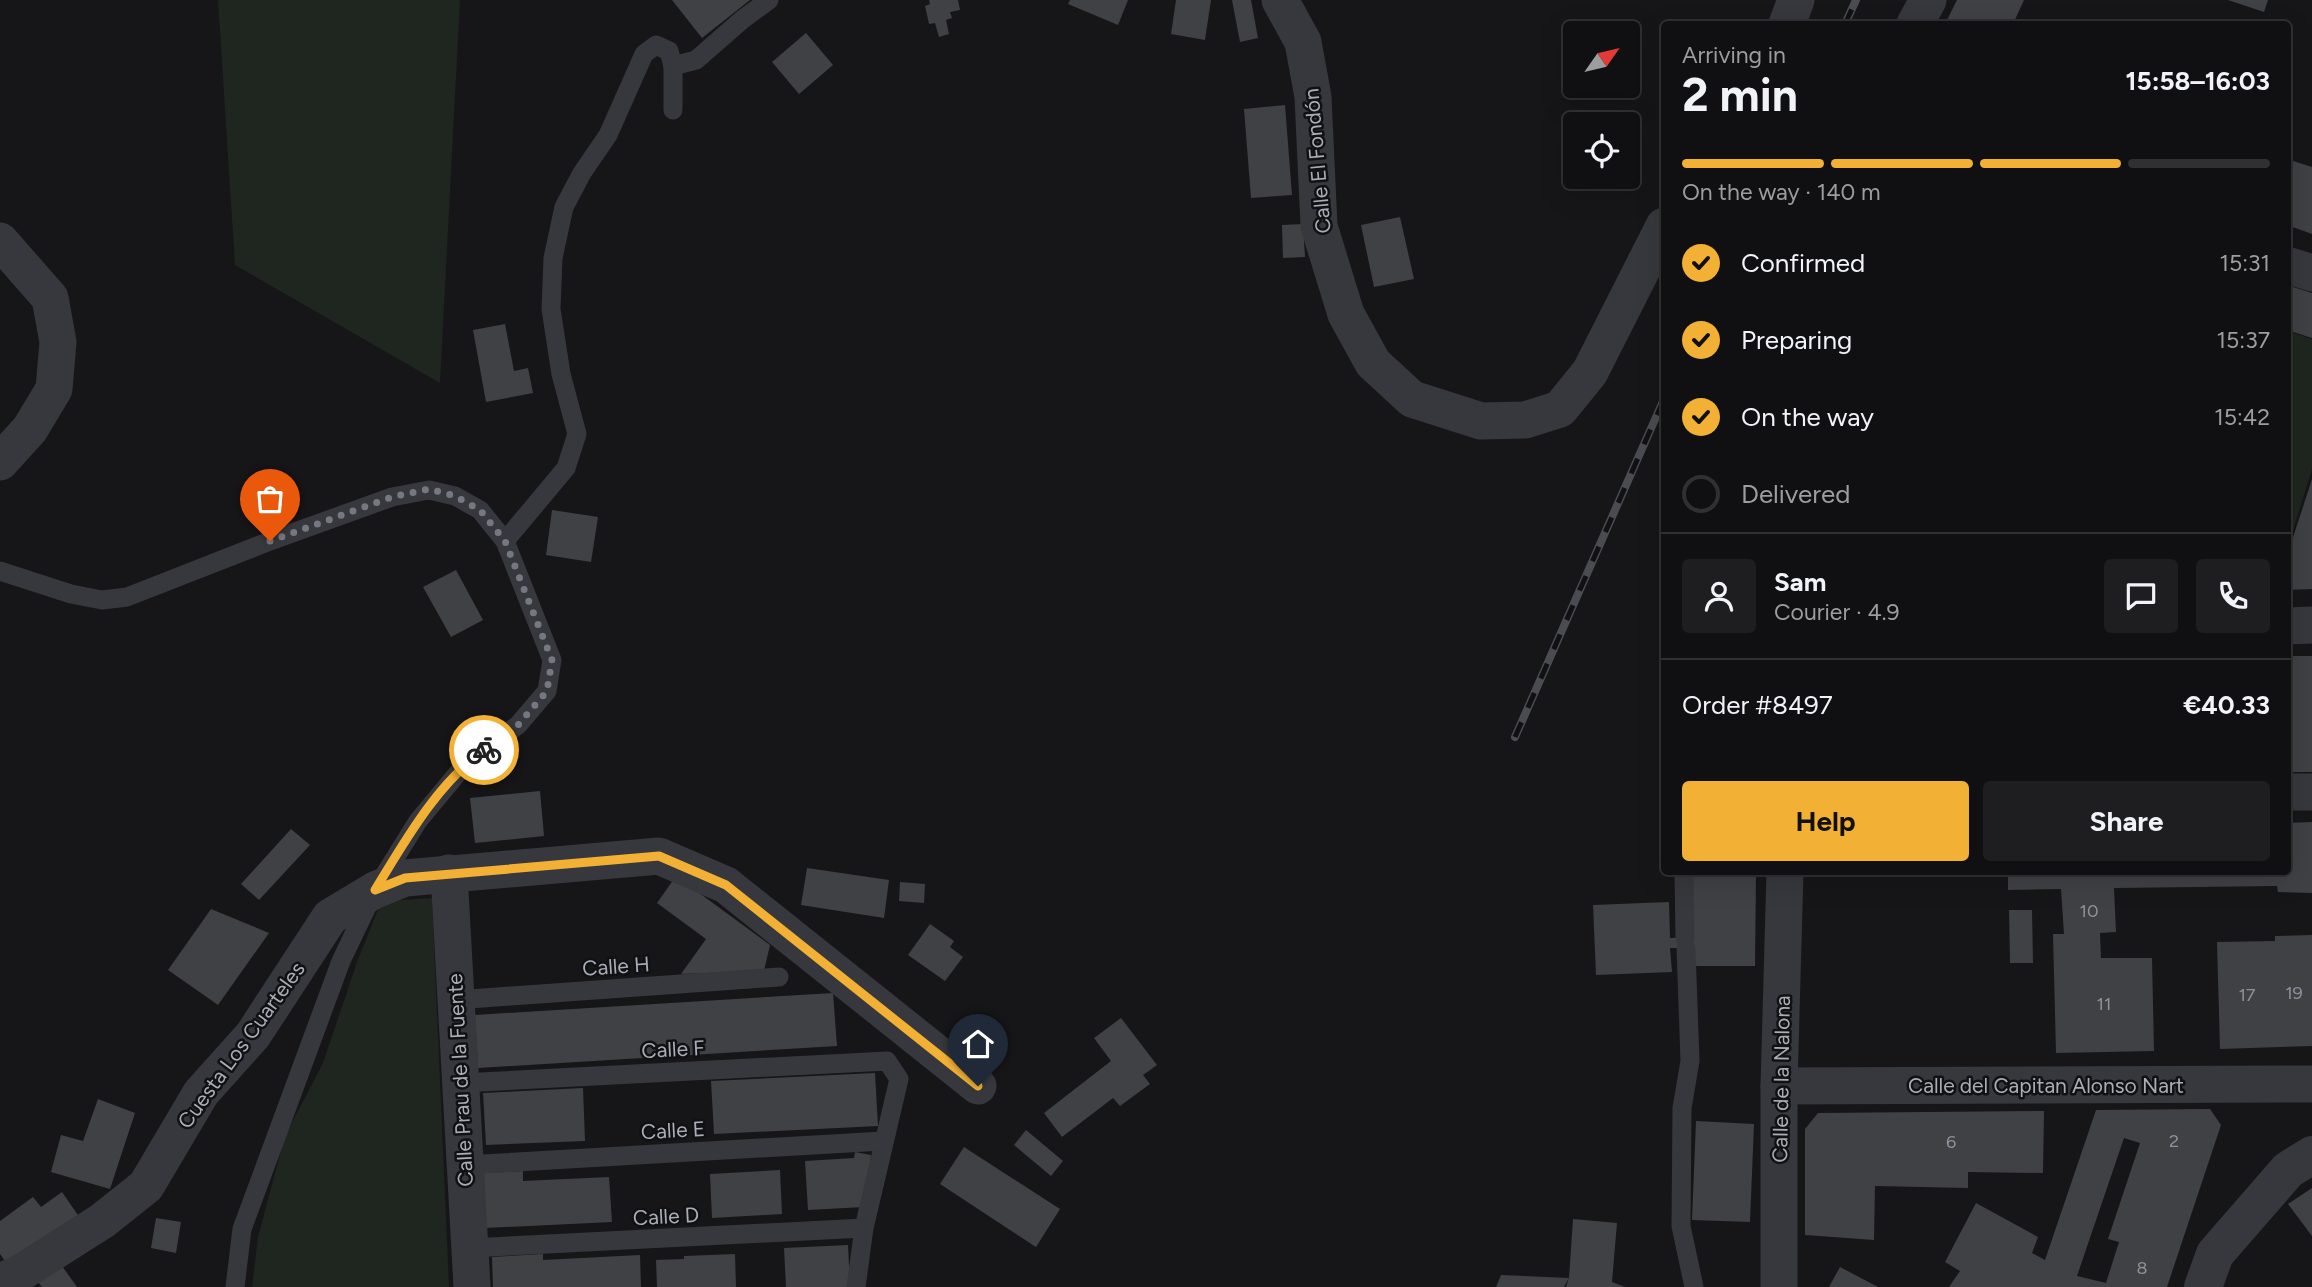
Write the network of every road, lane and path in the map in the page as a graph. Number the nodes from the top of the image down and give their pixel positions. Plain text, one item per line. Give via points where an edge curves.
1 (769, 0) edge
2 (1280, 0) edge
3 (1796, 0) edge
4 (1928, 0) edge
5 (1788, 21) edge
6 (1917, 21) edge
7 (673, 66) junction
8 (673, 110) dead end
9 (1661, 232) edge
10 (0, 241) edge
11 (2291, 266) edge
12 (2312, 273) edge
13 (0, 462) edge
14 (505, 541) junction
15 (0, 571) edge
16 (2312, 625) edge
17 (2291, 626) edge
18 (2291, 792) edge
19 (2312, 792) edge
20 (449, 873) junction
21 (1684, 875) edge
22 (1785, 875) edge
23 (375, 890) junction
24 (779, 977) dead end
25 (455, 1000) junction
26 (461, 1083) junction
27 (2312, 1084) edge
28 (978, 1086) dead end
29 (1779, 1086) junction
30 (883, 1141) junction
31 (2312, 1156) edge
32 (465, 1165) junction
33 (864, 1228) junction
34 (470, 1248) junction
35 (0, 1281) edge
36 (235, 1287) edge
37 (472, 1287) edge
38 (856, 1287) edge
39 (1694, 1287) edge
40 (1779, 1287) edge
41 (2203, 1287) edge

1 - 7 lane via 696,60
2 - 9 street, Calle El Fondón via 1303,42 1313,97 1319,226 1346,314 1373,363 1412,399 1481,421 1525,420 1560,409 1590,372
3 - 5 street
4 - 6 street
7 - 8 lane
7 - 14 lane via 669,51 656,45 644,54 608,135 564,207 553,258 551,309 577,434 566,468
10 - 13 street via 50,298 58,342 54,389 30,429
11 - 12 street
14 - 15 lane via 480,510 429,489 270,541 127,597 102,600 71,594
14 - 23 lane via 552,660 547,691 518,725 467,762 418,821
16 - 17 street
18 - 19 street
20 - 23 street, Cuesta Los Cuarteles via 405,878
20 - 25 street, Calle Prau de la Fuente
20 - 28 street, Cuesta Los Cuarteles via 659,856 726,885
21 - 39 lane via 1690,1061 1682,1108 1681,1226
22 - 29 street, Calle de la Nalona
23 - 35 street, Cuesta Los Cuarteles via 330,916 253,1035 201,1093 146,1186 102,1221
23 - 36 lane via 341,961 242,1229
24 - 25 lane, Calle H
25 - 26 street, Calle Prau de la Fuente
26 - 30 lane, Calle F via 887,1061 899,1079
26 - 32 street, Calle Prau de la Fuente
27 - 29 street, Calle del Capitan Alonso Nart
29 - 40 street, Calle de la Nalona
30 - 32 lane, Calle E
30 - 33 lane
31 - 41 street via 2288,1170 2215,1254
32 - 34 street, Calle Prau de la Fuente
33 - 34 lane, Calle D
33 - 38 lane
34 - 37 street, Calle Prau de la Fuente

